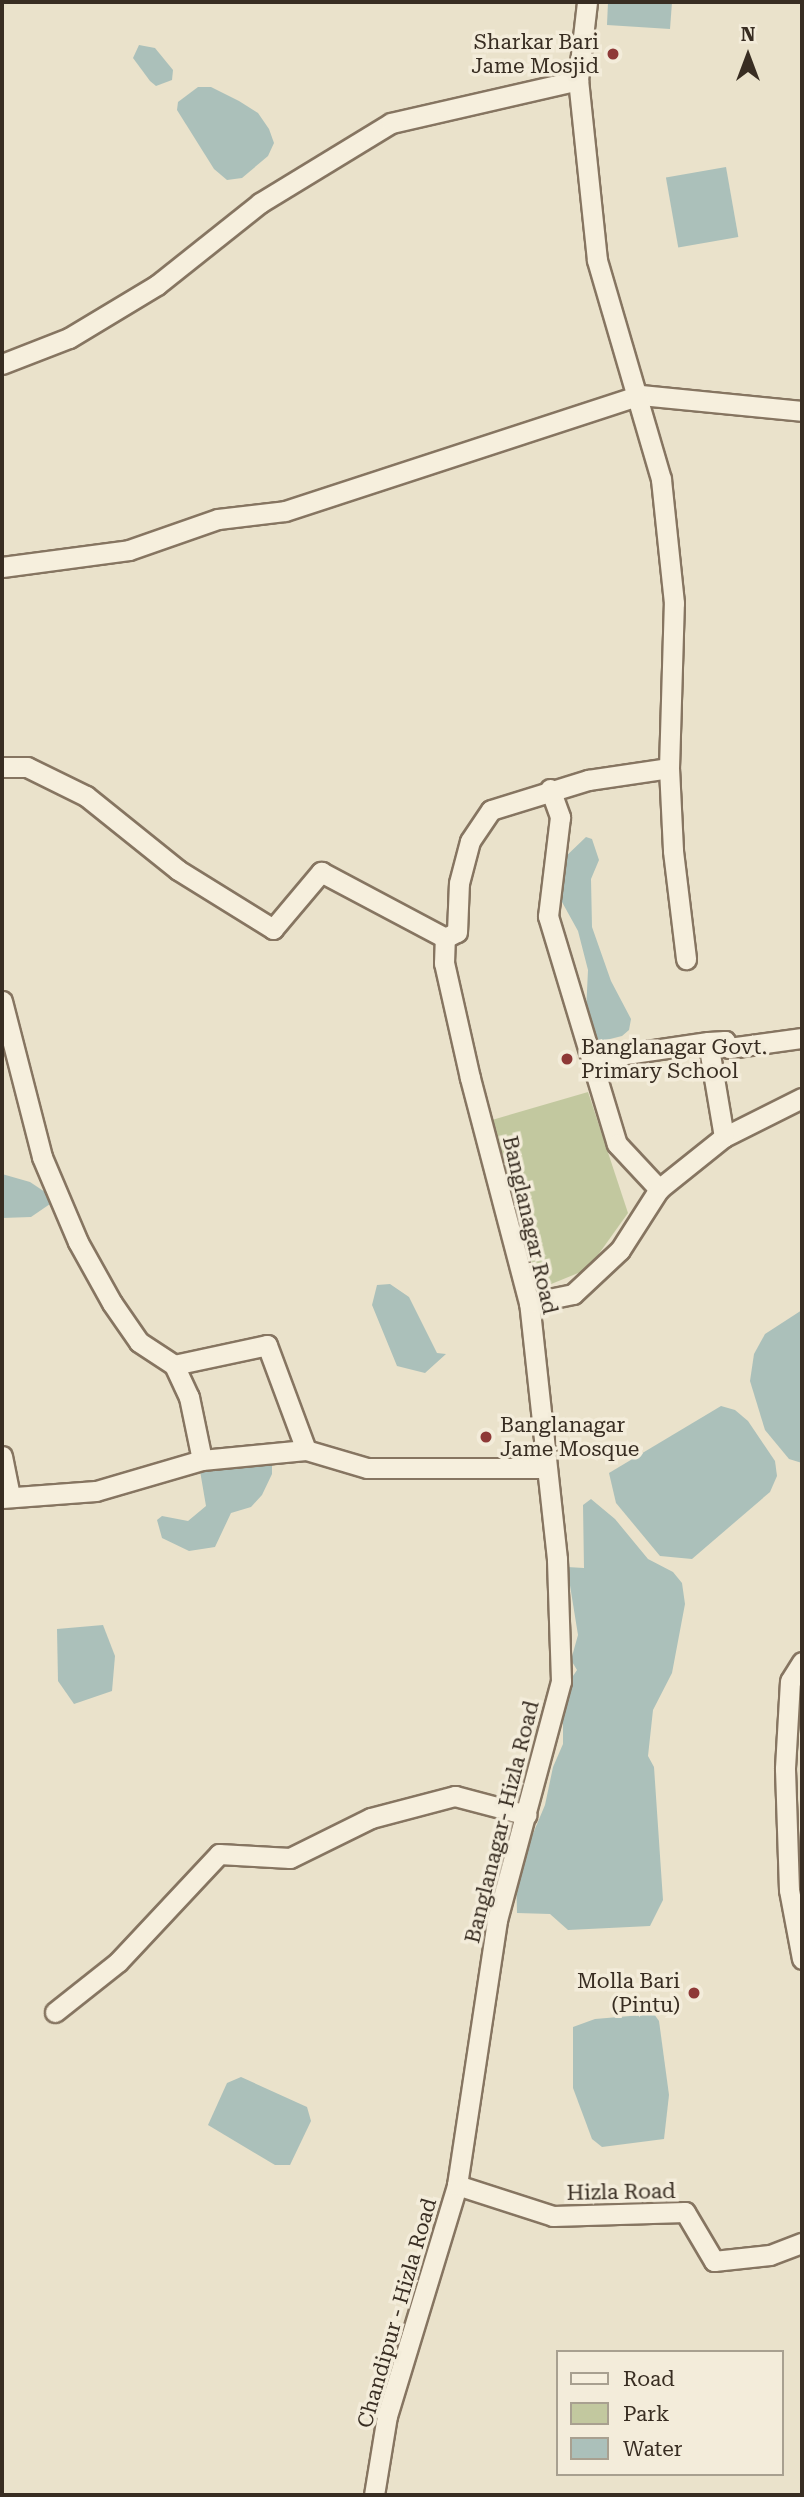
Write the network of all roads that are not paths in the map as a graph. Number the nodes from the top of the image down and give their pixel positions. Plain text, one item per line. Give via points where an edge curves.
1 (587, 2) edge
2 (578, 80) junction
3 (2, 364) edge
4 (640, 395) junction
5 (802, 411) edge
6 (2, 567) edge
7 (2, 767) edge
8 (669, 768) junction
9 (551, 789) junction
10 (445, 938) junction
11 (686, 959) dead end
12 (2, 1001) edge
13 (802, 1038) edge
14 (708, 1042) junction
15 (592, 1059) junction
16 (802, 1098) edge
17 (724, 1137) junction
18 (659, 1189) junction
19 (529, 1303) junction
20 (174, 1365) junction
21 (306, 1450) junction
22 (2, 1456) edge
23 (202, 1460) junction
24 (544, 1468) junction
25 (6, 1497) edge
26 (802, 1662) edge
27 (527, 1815) junction
28 (802, 1959) edge
29 (55, 2012) dead end
30 (457, 2185) junction
31 (802, 2243) edge
32 (374, 2495) edge

1 - 2 street
2 - 3 street via 391,123 260,203 157,285 69,338
2 - 4 street via 597,260
4 - 5 street
4 - 6 street via 285,511 218,519 129,550
4 - 8 street via 661,480 674,603
7 - 10 street via 27,767 86,796 178,870 273,929 321,872
8 - 9 street, Banglanagar Road
8 - 11 street
9 - 10 street, Banglanagar Road via 491,810 470,841 459,883 457,932
9 - 15 street via 560,817 548,916
10 - 19 street, Banglanagar Road via 444,963 470,1078
12 - 20 street via 42,1157 78,1242 139,1342
13 - 14 street via 729,1048 725,1041
14 - 15 street
14 - 17 street
15 - 18 street via 617,1144
16 - 17 street
17 - 18 street
18 - 19 street via 620,1250 573,1294
19 - 24 street, Banglanagar Road
20 - 21 street via 267,1345
20 - 23 street via 188,1396
21 - 23 street
21 - 24 street via 367,1468
22 - 25 street
23 - 25 street via 96,1491
24 - 27 street, Banglanagar- Hizla Road via 557,1559 561,1681
26 - 28 street via 790,1681 785,1769 789,1890
27 - 29 street via 455,1796 372,1818 290,1858 219,1854 118,1962
27 - 30 street, Banglanagar- Hizla Road via 497,1920
30 - 31 street, Hizla Road via 553,2216 685,2212 714,2261 770,2255
30 - 32 street, Chandipur - Hizla Road via 387,2416

